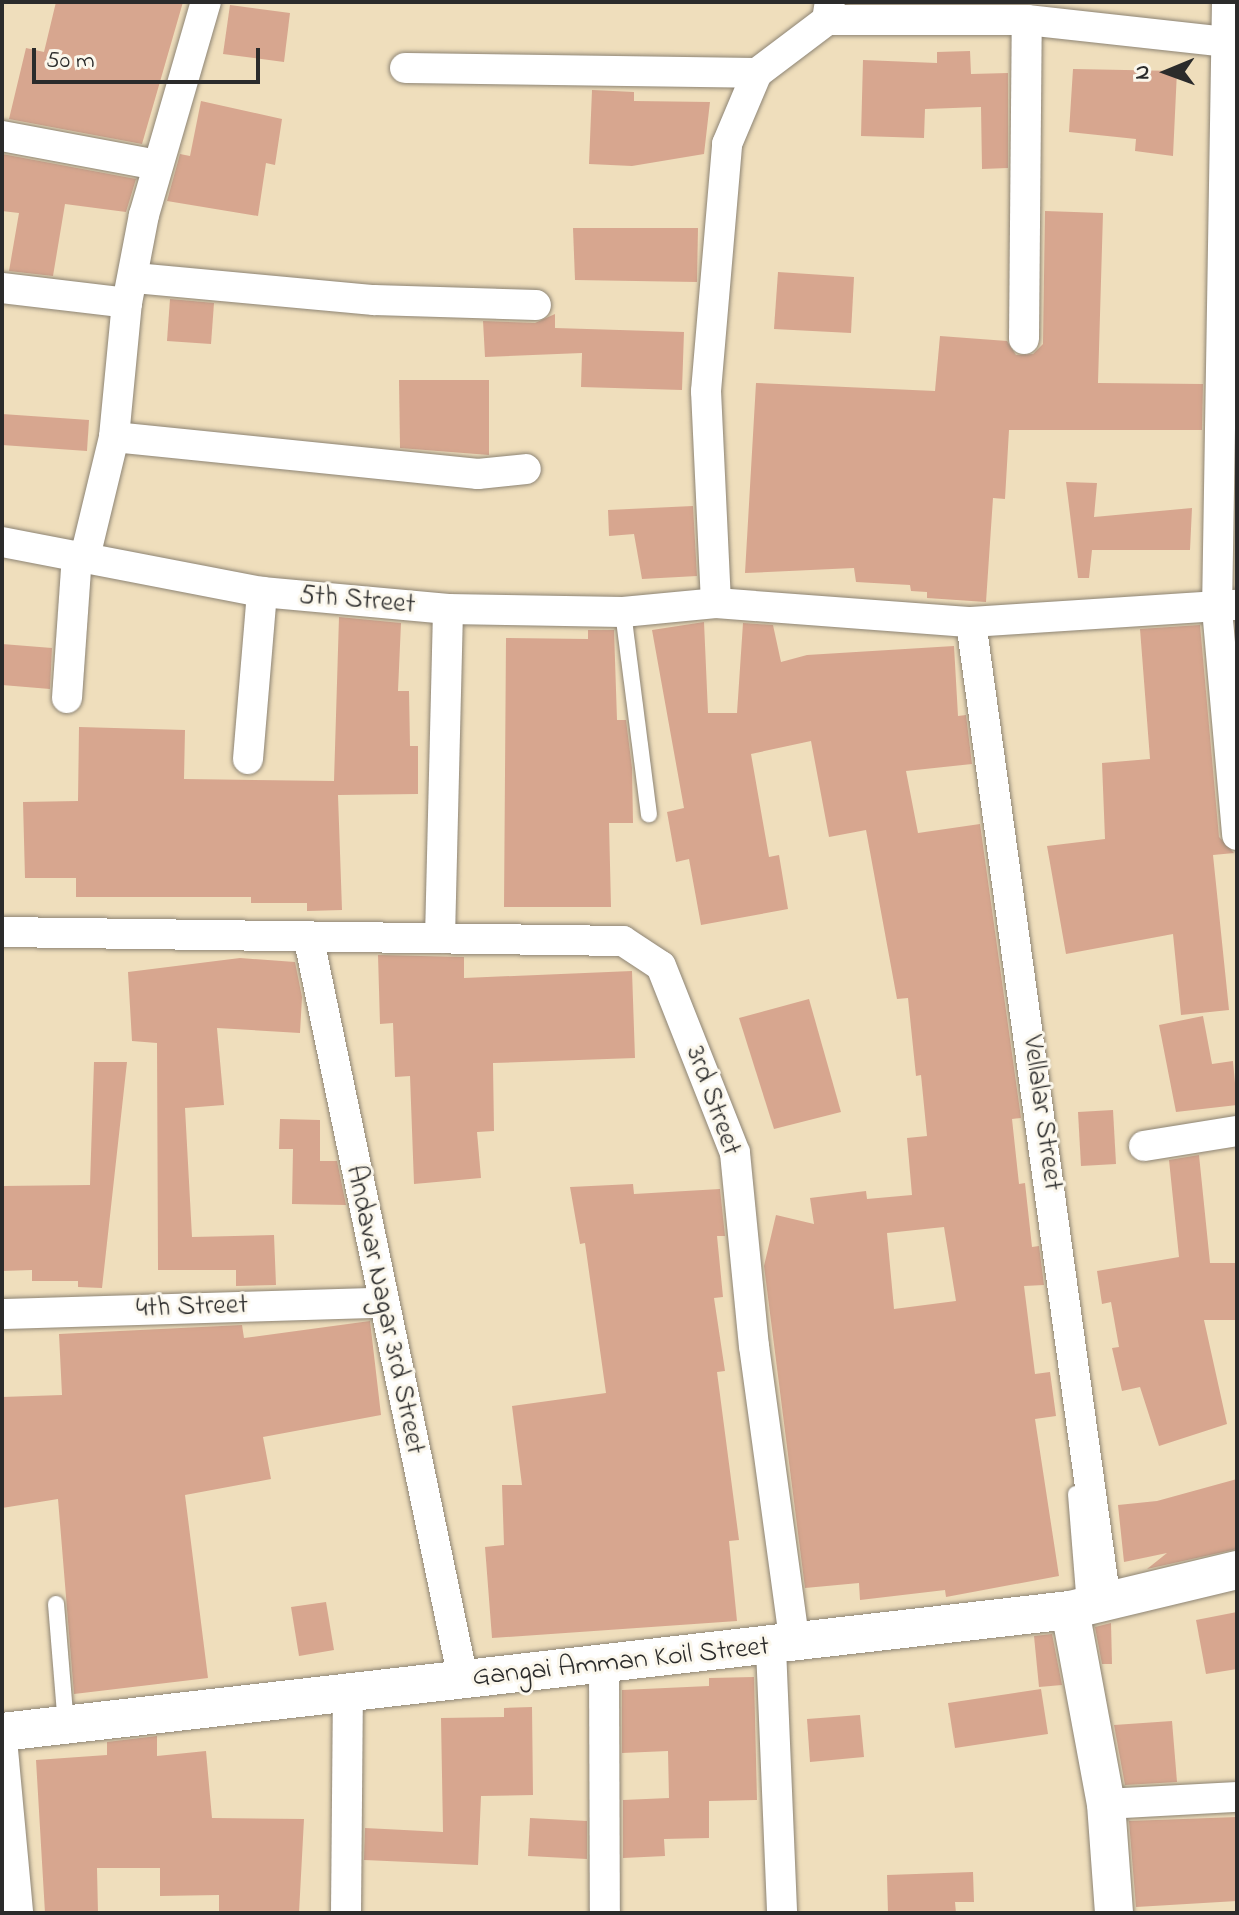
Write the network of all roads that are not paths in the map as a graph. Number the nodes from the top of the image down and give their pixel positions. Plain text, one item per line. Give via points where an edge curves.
1 (206, 2) edge
2 (1227, 2) edge
3 (828, 11) edge
4 (1131, 16) edge
5 (1027, 20) junction
6 (1230, 42) edge
7 (405, 68) dead end
8 (757, 73) junction
9 (2, 136) edge
10 (157, 165) junction
11 (2, 288) edge
12 (131, 291) junction
13 (536, 305) dead end
14 (1024, 339) dead end
15 (114, 437) junction
16 (526, 469) dead end
17 (2, 542) edge
18 (81, 556) junction
19 (262, 592) junction
20 (716, 603) junction
21 (1227, 607) edge
22 (448, 609) junction
23 (623, 612) junction
24 (971, 622) junction
25 (67, 698) dead end
26 (248, 759) dead end
27 (649, 814) dead end
28 (1237, 835) edge
29 (2, 932) edge
30 (440, 938) junction
31 (309, 940) junction
32 (1237, 1131) edge
33 (1144, 1146) dead end
34 (382, 1303) junction
35 (2, 1314) edge
36 (1070, 1431) dead end
37 (1237, 1570) edge
38 (56, 1604) dead end
39 (1087, 1607) junction
40 (783, 1646) junction
41 (604, 1662) junction
42 (463, 1679) junction
43 (348, 1689) junction
44 (66, 1727) junction
45 (2, 1732) edge
46 (2, 1739) edge
47 (1237, 1797) edge
48 (1106, 1804) junction
49 (18, 1913) edge
50 (346, 1913) edge
51 (605, 1913) edge
52 (782, 1913) edge
53 (1114, 1913) edge

1 - 10 street
2 - 6 street
3 - 5 street
3 - 8 street
4 - 5 street
4 - 6 street
5 - 14 street
6 - 21 street
7 - 8 street
8 - 20 street via 727,144 706,391
9 - 10 street
10 - 12 street
11 - 12 street
12 - 13 street
12 - 15 street
15 - 16 street via 478,474
15 - 18 street
17 - 18 street, 5th Street
18 - 19 street, 5th Street
18 - 25 street
19 - 22 street, 5th Street
19 - 26 street
20 - 23 street, 5th Street
20 - 24 street, 5th Street
21 - 24 street, 5th Street
21 - 28 street
22 - 23 street, 5th Street
22 - 30 street
23 - 27 lane
24 - 39 street, Vellalar Street
29 - 31 street, 3rd Street
30 - 31 street, 3rd Street
30 - 40 street, 3rd Street via 623,941 661,966 735,1153
31 - 34 street, Andavar Nagar 3rd Street
32 - 33 street
34 - 35 street, 4th Street
34 - 42 street, Andavar Nagar 3rd Street
36 - 39 lane
37 - 39 street, Gangai Amman Koil Street
38 - 44 lane
39 - 40 street, Gangai Amman Koil Street
39 - 48 street
40 - 41 street, Gangai Amman Koil Street
40 - 52 street, 3rd Street
41 - 42 street, Gangai Amman Koil Street
41 - 51 street
42 - 43 street, Gangai Amman Koil Street
43 - 44 street, Gangai Amman Koil Street
43 - 50 street
44 - 45 street, Gangai Amman Koil Street
46 - 49 street
47 - 48 street
48 - 53 street

